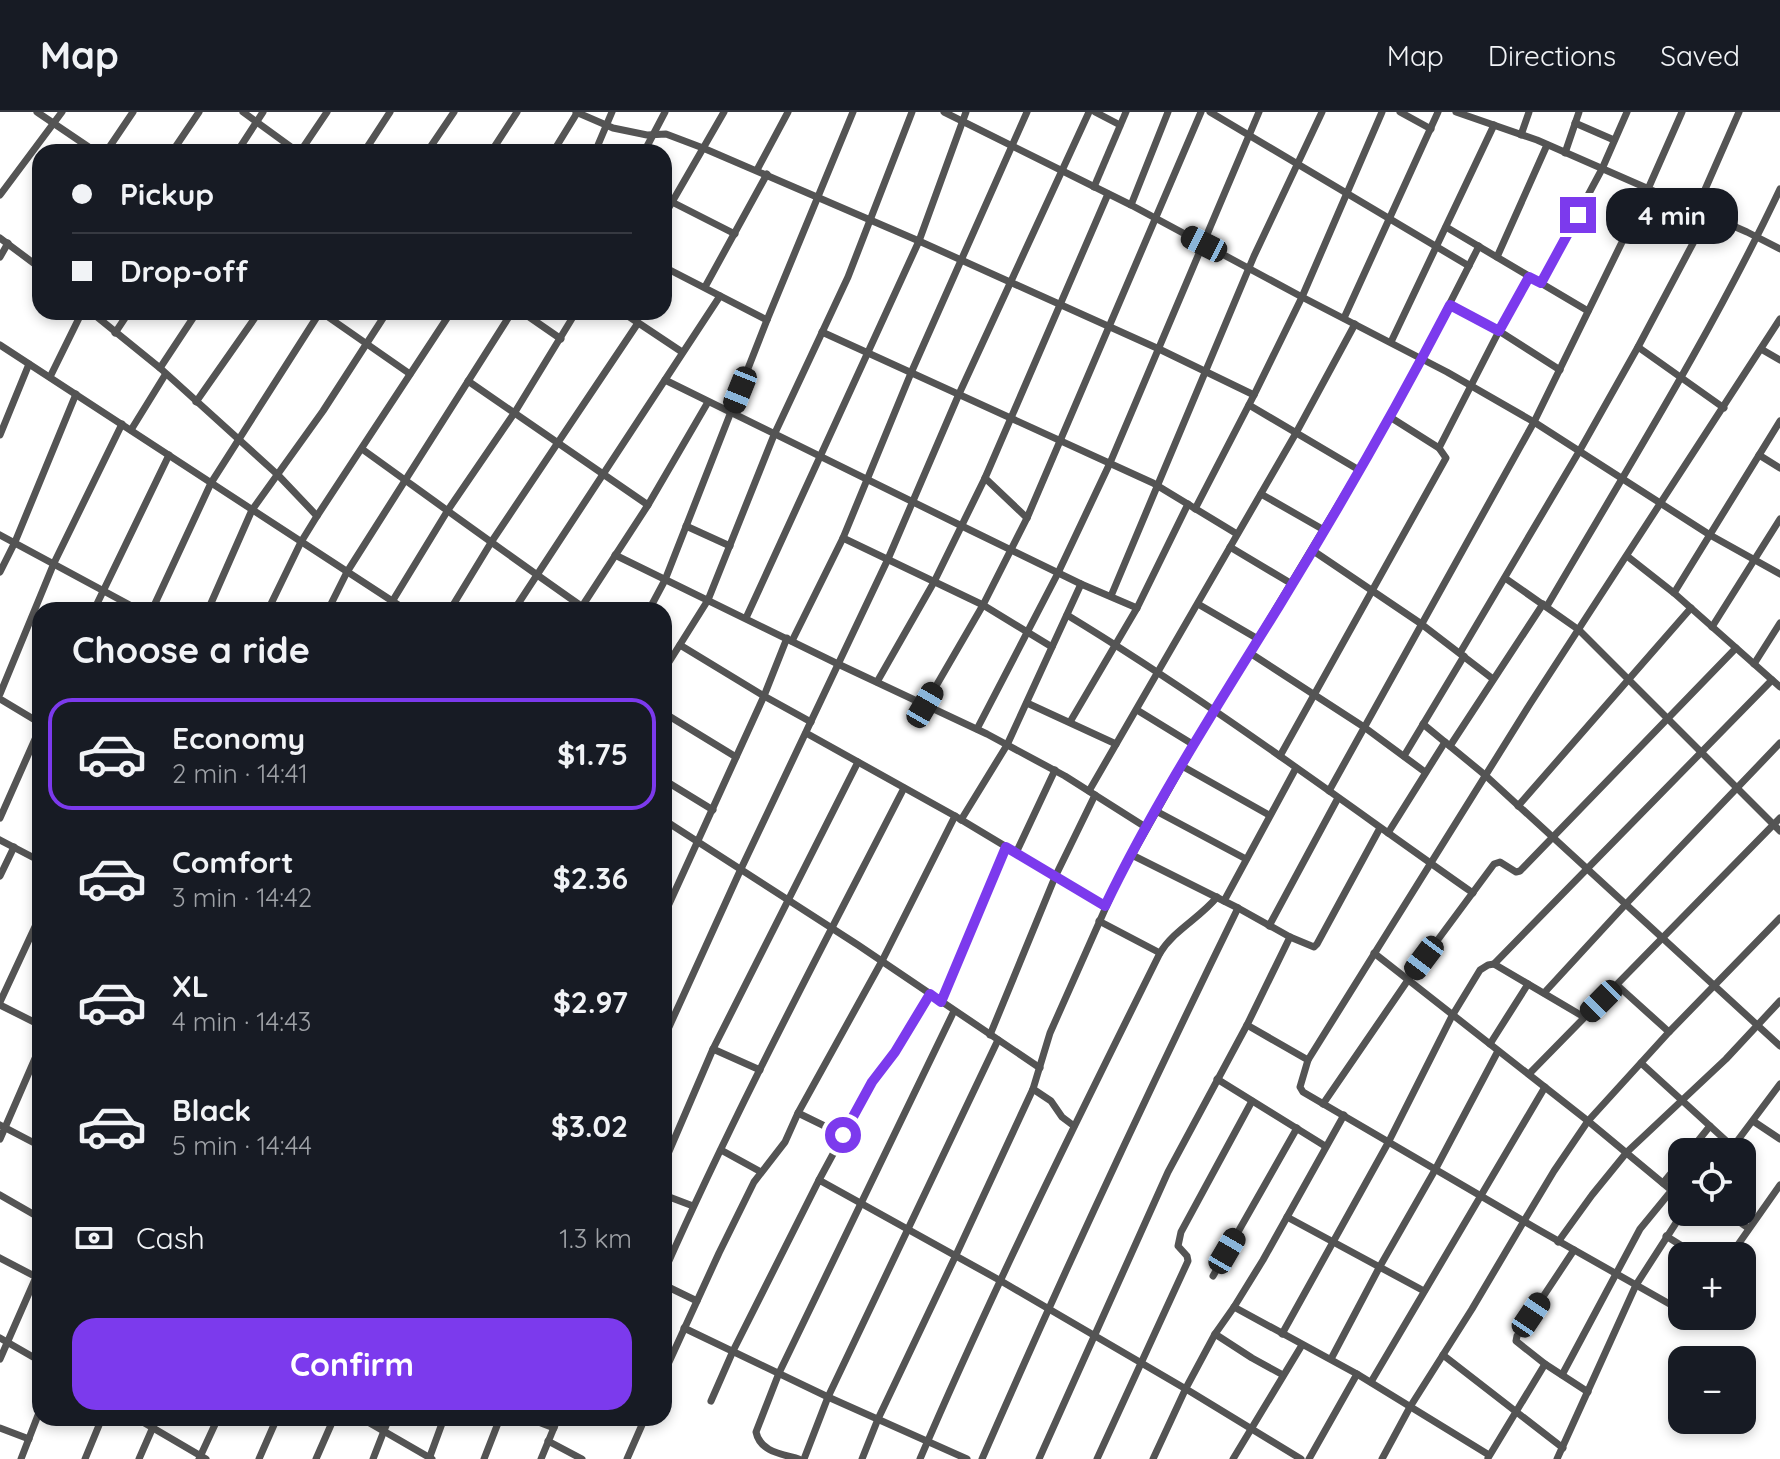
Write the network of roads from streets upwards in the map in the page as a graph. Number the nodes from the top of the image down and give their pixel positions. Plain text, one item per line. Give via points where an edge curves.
1 (37, 112) edge
2 (62, 112) edge
3 (133, 112) edge
4 (199, 112) edge
5 (243, 112) edge
6 (263, 112) edge
7 (327, 112) edge
8 (390, 112) edge
9 (454, 112) edge
10 (577, 112) edge
11 (612, 112) edge
12 (665, 112) edge
13 (724, 112) edge
14 (788, 112) edge
15 (853, 112) edge
16 (912, 112) edge
17 (944, 112) edge
18 (966, 112) edge
19 (1027, 112) edge
20 (1092, 112) edge
21 (1126, 112) edge
22 (1168, 112) edge
23 (1201, 112) edge
24 (1210, 112) edge
25 (1259, 112) edge
26 (1322, 112) edge
27 (1382, 112) edge
28 (1400, 112) edge
29 (1438, 112) edge
30 (1456, 112) edge
31 (1529, 112) edge
32 (1579, 112) edge
33 (1627, 112) edge
34 (1682, 112) edge
35 (1739, 112) edge
36 (514, 113) edge
37 (1468, 114) edge
38 (963, 121) junction
39 (54, 122) junction
40 (256, 122) junction
41 (1575, 123) junction
42 (606, 125) junction
43 (1120, 125) junction
44 (1494, 125) junction
45 (1431, 129) junction
46 (1250, 135) junction
47 (1521, 135) junction
48 (652, 136) junction
49 (1614, 140) junction
50 (38, 144) edge
51 (85, 144) edge
52 (111, 144) edge
53 (177, 144) edge
54 (242, 144) edge
55 (288, 144) edge
56 (305, 144) edge
57 (369, 144) edge
58 (432, 144) edge
59 (496, 144) edge
60 (558, 144) edge
61 (598, 144) edge
62 (648, 144) edge
63 (1547, 145) junction
64 (1013, 146) junction
65 (703, 148) junction
66 (32, 152) edge
67 (1565, 153) junction
68 (1299, 164) junction
69 (1602, 169) junction
70 (757, 170) junction
71 (1062, 170) junction
72 (767, 174) junction
73 (1094, 187) junction
74 (1648, 189) junction
75 (1780, 189) edge
76 (1347, 193) junction
77 (1108, 194) junction
78 (0, 195) edge
79 (819, 197) junction
80 (672, 202) joint
81 (1131, 205) junction
82 (1696, 210) junction
83 (1708, 215) junction
84 (1155, 218) junction
85 (1391, 219) junction
86 (870, 220) junction
87 (1446, 227) junction
88 (735, 234) junction
89 (1758, 237) junction
90 (4, 241) edge
91 (919, 241) junction
92 (1204, 244) junction
93 (1479, 246) junction
94 (1436, 247) junction
95 (1780, 249) edge
96 (0, 257) edge
97 (1497, 257) junction
98 (32, 258) edge
99 (961, 261) junction
100 (1469, 266) junction
101 (1250, 268) junction
102 (672, 271) edge
103 (1529, 277) junction
104 (1009, 283) junction
105 (1541, 283) junction
106 (705, 287) junction
107 (720, 296) junction
108 (1302, 297) junction
109 (1060, 305) junction
110 (1450, 305) junction
111 (1588, 311) junction
112 (1344, 318) junction
113 (1780, 319) edge
114 (78, 320) edge
115 (100, 320) edge
116 (124, 320) edge
117 (192, 320) edge
118 (253, 320) edge
119 (315, 320) edge
120 (332, 320) edge
121 (382, 320) edge
122 (446, 320) edge
123 (507, 320) edge
124 (534, 320) edge
125 (572, 320) edge
126 (634, 320) edge
127 (767, 320) junction
128 (638, 323) junction
129 (1355, 324) junction
130 (1108, 327) junction
131 (1499, 331) junction
132 (822, 332) junction
133 (115, 333) junction
134 (561, 339) junction
135 (1391, 342) junction
136 (367, 344) junction
137 (0, 345) edge
138 (1638, 347) junction
139 (1159, 349) junction
140 (1761, 349) junction
141 (682, 352) junction
142 (869, 353) junction
143 (1422, 358) junction
144 (1780, 360) edge
145 (29, 364) junction
146 (1560, 370) junction
147 (162, 372) junction
148 (1205, 372) junction
149 (911, 373) junction
150 (410, 374) junction
151 (50, 377) junction
152 (1681, 377) junction
153 (665, 380) junction
154 (468, 381) junction
155 (1472, 385) junction
156 (76, 394) junction
157 (959, 394) junction
158 (1254, 395) junction
159 (196, 402) junction
160 (708, 402) junction
161 (1249, 405) junction
162 (1724, 408) junction
163 (515, 412) junction
164 (731, 413) junction
165 (1390, 417) junction
166 (1011, 418) junction
167 (1780, 421) edge
168 (1534, 422) junction
169 (122, 424) junction
170 (131, 430) junction
171 (1296, 433) junction
172 (0, 435) edge
173 (774, 435) junction
174 (238, 440) junction
175 (1061, 440) junction
176 (558, 442) junction
177 (1439, 448) junction
178 (362, 449) junction
179 (1580, 450) junction
180 (169, 455) junction
181 (1759, 455) junction
182 (821, 458) junction
183 (1110, 463) junction
184 (1780, 468) edge
185 (1359, 470) junction
186 (604, 473) junction
187 (278, 475) junction
188 (985, 478) junction
189 (1622, 478) junction
190 (866, 479) junction
191 (405, 480) junction
192 (211, 483) junction
193 (1158, 485) junction
194 (1261, 494) junction
195 (912, 501) junction
196 (1661, 504) junction
197 (648, 505) junction
198 (1192, 506) junction
199 (252, 510) junction
200 (448, 510) junction
201 (317, 516) junction
202 (1027, 518) junction
203 (1780, 519) edge
204 (686, 526) junction
205 (962, 526) junction
206 (1324, 530) junction
207 (1237, 534) junction
208 (0, 535) edge
209 (1710, 535) junction
210 (843, 538) junction
211 (492, 541) junction
212 (15, 542) junction
213 (301, 542) junction
214 (730, 546) junction
215 (1230, 547) junction
216 (1312, 550) junction
217 (1012, 551) junction
218 (615, 555) junction
219 (1627, 556) junction
220 (888, 559) junction
221 (1756, 560) junction
222 (54, 563) junction
223 (0, 572) edge
224 (347, 572) junction
225 (1058, 573) junction
226 (1780, 574) edge
227 (535, 575) junction
228 (1505, 578) junction
229 (665, 580) junction
230 (934, 582) junction
231 (1081, 584) junction
232 (1292, 584) junction
233 (103, 589) junction
234 (1373, 592) junction
235 (1674, 593) junction
236 (1111, 596) junction
237 (708, 600) junction
238 (392, 601) joint
239 (38, 602) edge
240 (97, 602) edge
241 (125, 602) edge
242 (156, 602) edge
243 (212, 602) edge
244 (272, 602) edge
245 (332, 602) edge
246 (455, 602) edge
247 (519, 602) edge
248 (573, 602) edge
249 (587, 602) edge
250 (653, 602) edge
251 (1198, 604) junction
252 (983, 605) junction
253 (1545, 605) junction
254 (1137, 608) junction
255 (1691, 608) junction
256 (1067, 615) junction
257 (32, 617) edge
258 (746, 618) junction
259 (1420, 623) junction
260 (1780, 623) edge
261 (1712, 627) junction
262 (1579, 630) junction
263 (1027, 632) junction
264 (789, 639) junction
265 (1258, 639) junction
266 (680, 645) junction
267 (1116, 645) junction
268 (1052, 647) junction
269 (1736, 648) junction
270 (1250, 653) junction
271 (1462, 655) junction
272 (672, 658) edge
273 (838, 664) junction
274 (1754, 664) junction
275 (1158, 673) junction
276 (1493, 679) junction
277 (1629, 679) junction
278 (1772, 680) junction
279 (877, 682) junction
280 (1780, 687) edge
281 (1314, 694) junction
282 (0, 696) edge
283 (764, 696) junction
284 (1027, 703) junction
285 (925, 705) junction
286 (1137, 710) junction
287 (1215, 710) junction
288 (1667, 717) junction
289 (672, 718) edge
290 (32, 720) edge
291 (811, 722) junction
292 (1070, 722) junction
293 (1423, 724) junction
294 (1364, 727) junction
295 (977, 729) junction
296 (806, 733) junction
297 (1780, 743) edge
298 (32, 744) edge
299 (1116, 744) junction
300 (1447, 744) junction
301 (1007, 745) junction
302 (1194, 745) junction
303 (1702, 752) junction
304 (1280, 756) junction
305 (1404, 756) junction
306 (736, 757) junction
307 (858, 762) junction
308 (1182, 766) junction
309 (1296, 768) junction
310 (1055, 770) junction
311 (1425, 772) junction
312 (1485, 775) junction
313 (672, 785) edge
314 (904, 788) junction
315 (1737, 788) junction
316 (1329, 791) junction
317 (1092, 793) junction
318 (1338, 798) junction
319 (1518, 806) junction
320 (713, 810) junction
321 (1156, 811) junction
322 (1269, 815) junction
323 (0, 818) edge
324 (958, 818) junction
325 (1780, 818) edge
326 (672, 825) edge
327 (1147, 828) junction
328 (1777, 828) edge
329 (1384, 830) junction
330 (1552, 837) junction
331 (0, 840) edge
332 (698, 842) junction
333 (14, 847) junction
334 (1006, 847) junction
335 (1016, 853) junction
336 (1132, 855) junction
337 (32, 856) edge
338 (1246, 859) junction
339 (1430, 863) junction
340 (1587, 870) junction
341 (740, 871) junction
342 (0, 876) edge
343 (1055, 877) junction
344 (1473, 893) junction
345 (672, 898) edge
346 (1220, 899) junction
347 (788, 901) junction
348 (1625, 905) junction
349 (1105, 906) junction
350 (1238, 908) junction
351 (1780, 918) edge
352 (1099, 921) junction
353 (1269, 926) junction
354 (832, 929) junction
355 (32, 934) edge
356 (1290, 937) junction
357 (1661, 938) junction
358 (1160, 953) junction
359 (1374, 953) junction
360 (882, 961) junction
361 (1494, 964) junction
362 (1408, 980) junction
363 (1528, 984) junction
364 (1617, 985) junction
365 (1714, 986) junction
366 (1544, 993) junction
367 (930, 994) junction
368 (1780, 1001) edge
369 (941, 1002) junction
370 (0, 1004) edge
371 (954, 1011) junction
372 (672, 1012) edge
373 (1452, 1016) junction
374 (1584, 1017) junction
375 (32, 1021) edge
376 (1247, 1025) junction
377 (1758, 1025) junction
378 (1669, 1032) junction
379 (990, 1035) junction
380 (998, 1040) junction
381 (1490, 1044) junction
382 (1780, 1046) edge
383 (713, 1049) junction
384 (1498, 1051) junction
385 (1308, 1060) junction
386 (1641, 1063) junction
387 (32, 1065) edge
388 (1040, 1068) junction
389 (30, 1070) joint
390 (760, 1070) junction
391 (1529, 1074) junction
392 (1217, 1079) junction
393 (1780, 1084) edge
394 (1545, 1087) junction
395 (1033, 1089) junction
396 (1682, 1100) junction
397 (1252, 1101) junction
398 (1323, 1104) junction
399 (798, 1113) junction
400 (1344, 1115) junction
401 (1588, 1121) junction
402 (1753, 1121) junction
403 (1074, 1126) junction
404 (1710, 1126) junction
405 (3, 1127) edge
406 (1297, 1128) junction
407 (843, 1135) junction
408 (1700, 1138) edge
409 (1721, 1138) edge
410 (1740, 1138) edge
411 (0, 1139) edge
412 (1780, 1139) edge
413 (32, 1142) edge
414 (1388, 1143) junction
415 (672, 1144) edge
416 (1325, 1146) junction
417 (721, 1150) junction
418 (1627, 1152) junction
419 (1435, 1170) junction
420 (761, 1172) junction
421 (1668, 1177) edge
422 (819, 1180) junction
423 (1663, 1183) junction
424 (1780, 1185) edge
425 (1668, 1187) edge
426 (0, 1195) edge
427 (1668, 1195) edge
428 (1480, 1196) junction
429 (672, 1198) edge
430 (861, 1203) junction
431 (693, 1206) junction
432 (32, 1213) edge
433 (1287, 1217) junction
434 (1524, 1221) junction
435 (1673, 1226) edge
436 (1745, 1226) edge
437 (1748, 1228) junction
438 (908, 1229) junction
439 (1666, 1236) junction
440 (1558, 1242) junction
441 (1676, 1242) edge
442 (1739, 1242) edge
443 (1334, 1243) junction
444 (1574, 1250) junction
445 (672, 1254) edge
446 (956, 1255) junction
447 (0, 1258) edge
448 (1379, 1268) junction
449 (1617, 1274) junction
450 (32, 1275) edge
451 (1213, 1276) dead end
452 (1001, 1281) junction
453 (1636, 1285) junction
454 (32, 1289) edge
455 (672, 1289) edge
456 (1424, 1291) junction
457 (697, 1301) junction
458 (1668, 1303) edge
459 (1234, 1307) junction
460 (1048, 1308) junction
461 (684, 1328) junction
462 (1215, 1334) junction
463 (1282, 1334) junction
464 (1094, 1335) junction
465 (3, 1340) edge
466 (1302, 1345) junction
467 (672, 1349) edge
468 (733, 1351) junction
469 (1443, 1355) junction
470 (32, 1356) edge
471 (0, 1359) edge
472 (1331, 1359) junction
473 (1142, 1363) junction
474 (1545, 1364) junction
475 (779, 1373) junction
476 (1357, 1374) junction
477 (1283, 1375) junction
478 (1562, 1375) junction
479 (1371, 1382) junction
480 (1186, 1388) junction
481 (1588, 1392) junction
482 (828, 1397) junction
483 (711, 1401) dead end
484 (1410, 1407) junction
485 (1516, 1411) junction
486 (878, 1419) junction
487 (34, 1426) edge
488 (99, 1426) edge
489 (215, 1426) edge
490 (273, 1426) edge
491 (330, 1426) edge
492 (375, 1426) edge
493 (386, 1426) edge
494 (441, 1426) edge
495 (497, 1426) edge
496 (549, 1426) edge
497 (639, 1426) edge
498 (152, 1427) joint
499 (0, 1428) edge
500 (554, 1428) joint
501 (1250, 1429) junction
502 (384, 1431) junction
503 (29, 1439) junction
504 (548, 1441) junction
505 (928, 1441) junction
506 (1563, 1448) junction
507 (1488, 1457) edge
508 (202, 1458) edge
509 (21, 1459) edge
510 (85, 1459) edge
511 (139, 1459) edge
512 (259, 1459) edge
513 (316, 1459) edge
514 (373, 1459) edge
515 (430, 1459) edge
516 (484, 1459) edge
517 (541, 1459) edge
518 (582, 1459) edge
519 (627, 1459) edge
520 (802, 1459) edge
521 (862, 1459) edge
522 (920, 1459) edge
523 (967, 1459) edge
524 (982, 1459) edge
525 (1039, 1459) edge
526 (1097, 1459) edge
527 (1153, 1459) edge
528 (1233, 1459) edge
529 (1301, 1459) edge
530 (1309, 1459) edge
531 (1382, 1459) edge
532 (1557, 1459) edge

1 - 39 street
2 - 39 street
3 - 52 street
4 - 53 street
5 - 40 street
6 - 40 street
7 - 56 street
8 - 57 street
9 - 58 street
10 - 42 street
10 - 60 street
11 - 42 street
12 - 48 street
13 - 65 street
14 - 70 street
15 - 79 street
16 - 86 street
17 - 38 street
18 - 38 street
19 - 64 street
20 - 43 street
20 - 71 street
21 - 43 street
22 - 81 street
23 - 84 street
24 - 46 street
25 - 46 street
26 - 68 street
27 - 76 street
28 - 45 street
29 - 45 street
30 - 37 street
31 - 47 street
32 - 41 street
33 - 49 street
34 - 74 street
35 - 82 street
36 - 59 street
37 - 44 street
38 - 64 street
38 - 91 street
39 - 50 street
39 - 51 street
40 - 54 street
40 - 55 street
41 - 49 street
41 - 67 street
42 - 48 street
42 - 61 street
43 - 73 street
44 - 47 street
44 - 87 street
45 - 85 street
46 - 68 street
46 - 92 street
47 - 63 street
48 - 62 street
48 - 65 street via 670,135
49 - 69 street
63 - 67 street
63 - 97 street
64 - 71 street
64 - 99 street
65 - 70 street
65 - 80 street
66 - 78 street
67 - 69 street
68 - 76 street
68 - 101 street
69 - 74 street
69 - 105 street
70 - 72 street
71 - 73 street
71 - 104 street
72 - 79 street
72 - 88 street
73 - 77 street
74 - 82 street
74 - 111 street
75 - 89 street
76 - 85 street
76 - 108 street
77 - 81 street
77 - 109 street
79 - 86 street
79 - 127 street
80 - 88 street
81 - 84 street
82 - 83 street
83 - 89 street
83 - 138 street
84 - 92 street
84 - 130 street
85 - 94 street
85 - 112 street
86 - 91 street
86 - 132 street
87 - 93 street
87 - 94 street
88 - 106 street
89 - 95 street
89 - 152 street
90 - 96 street
90 - 98 street
91 - 99 street
91 - 142 street
92 - 101 street
92 - 139 street
93 - 97 street
93 - 100 street
94 - 100 street
94 - 135 street
97 - 103 street
99 - 104 street
99 - 149 street
100 - 110 street
101 - 108 street
101 - 148 street
102 - 106 street
103 - 105 street
103 - 131 street
104 - 109 street
104 - 157 street
105 - 111 street
106 - 107 street
107 - 127 street
107 - 141 street
108 - 112 street
108 - 158 street
109 - 130 street
109 - 166 street
110 - 131 street
110 - 143 street
111 - 146 street
112 - 129 street
113 - 140 street
114 - 151 street
115 - 133 street
116 - 133 street
117 - 147 street
118 - 159 street
119 - 174 street
120 - 136 street
121 - 136 street
122 - 150 street
123 - 154 street
124 - 134 street
125 - 134 street
126 - 128 street
127 - 164 street
128 - 141 street
128 - 176 street
129 - 135 street
129 - 171 street
130 - 139 street
130 - 175 street
131 - 146 street
131 - 155 street
132 - 142 street
132 - 173 street
133 - 147 street
134 - 163 street
135 - 143 street
136 - 150 street
136 - 187 street
137 - 145 street
138 - 152 street
138 - 179 street
139 - 148 street
139 - 183 street
140 - 144 street
140 - 162 street
141 - 153 street
142 - 149 street
142 - 182 street
143 - 155 street
143 - 165 street
145 - 151 street
145 - 172 street
146 - 168 street
147 - 159 street
147 - 170 street
148 - 158 street
148 - 193 street
149 - 157 street
149 - 190 street
150 - 178 street
151 - 156 street
152 - 162 street
152 - 189 street
153 - 160 street
153 - 186 street
154 - 163 street
154 - 191 street
155 - 168 street
155 - 177 street
156 - 169 street
156 - 212 street
157 - 166 street
157 - 195 street
158 - 161 street
159 - 174 street
160 - 164 street
160 - 197 street
161 - 171 street
161 - 198 street
162 - 196 street
163 - 176 street
163 - 200 street
164 - 173 street
164 - 204 street
165 - 177 street
165 - 185 street
166 - 175 street
166 - 188 street
167 - 181 street
168 - 179 street
168 - 259 street
169 - 170 street
169 - 222 street
170 - 180 street
171 - 185 street
171 - 194 street
173 - 182 street
173 - 214 street
174 - 187 street
174 - 192 street
175 - 183 street
175 - 202 street
176 - 186 street
176 - 211 street
177 - 234 street via 1445,462
178 - 191 street
178 - 201 street
179 - 189 street
179 - 228 street
180 - 192 street
180 - 233 street
181 - 184 street
181 - 209 street
182 - 190 street
182 - 258 street
183 - 193 street
183 - 225 street
185 - 206 street
186 - 197 street
186 - 227 street
187 - 199 street
187 - 201 street
188 - 202 street
188 - 205 street
189 - 196 street
189 - 253 street
190 - 195 street
190 - 210 street
191 - 200 street
191 - 224 street
192 - 199 street
192 - 242 street
193 - 198 street
193 - 236 street
194 - 206 street
194 - 207 street
195 - 205 street
195 - 220 street
196 - 209 street
196 - 219 street
197 - 218 street
198 - 207 street
198 - 254 street
199 - 213 street
199 - 243 street
200 - 211 street
200 - 238 street
201 - 213 street
202 - 217 street
203 - 221 street
204 - 214 street
204 - 229 street
205 - 217 street
205 - 230 street
206 - 216 street
207 - 215 street
208 - 212 street
209 - 221 street
209 - 235 street
210 - 220 street
210 - 264 street
211 - 227 street
211 - 246 street
212 - 222 street
212 - 223 street
213 - 224 street
213 - 244 street
214 - 237 street
215 - 232 street
215 - 251 street
216 - 232 street
216 - 234 street
217 - 225 street
217 - 252 street
218 - 229 street
218 - 249 street
219 - 235 street
219 - 262 street
220 - 230 street
220 - 273 street
221 - 226 street
221 - 261 street
222 - 233 street
222 - 239 street
224 - 238 street
224 - 245 street
225 - 231 street
225 - 263 street
227 - 247 street
227 - 248 street
228 - 253 street
228 - 271 street
229 - 237 street
229 - 250 street
230 - 252 street
230 - 279 street
231 - 236 street
231 - 256 street
232 - 265 street
233 - 240 street
233 - 241 street
234 - 259 street
234 - 281 street
235 - 255 street
236 - 254 street
237 - 258 street
237 - 266 street
251 - 265 street
251 - 275 street
252 - 263 street
252 - 285 street
253 - 262 street
253 - 276 street
254 - 267 street
255 - 261 street
255 - 277 street
256 - 267 street
256 - 268 street
257 - 282 street
258 - 264 street
259 - 271 street
259 - 294 street
260 - 274 street
261 - 269 street
262 - 277 street
262 - 312 street
263 - 268 street
263 - 295 street
264 - 273 street
264 - 283 street
265 - 270 street
266 - 272 street
266 - 283 street
267 - 275 street
267 - 292 street
268 - 284 street
269 - 274 street
269 - 288 street
270 - 281 street
270 - 287 street
271 - 276 street
271 - 293 street
273 - 279 street
273 - 291 street
274 - 278 street
275 - 286 street
275 - 287 street
276 - 300 street
277 - 288 street
277 - 319 street
278 - 280 street
278 - 303 street
279 - 285 street
281 - 294 street
281 - 304 street
282 - 290 street
283 - 291 street
283 - 306 street
284 - 292 street
284 - 301 street
285 - 295 street
286 - 299 street
286 - 302 street
287 - 302 street
287 - 304 street
288 - 303 street
288 - 330 street
289 - 306 street
291 - 296 street
292 - 299 street
293 - 300 street
293 - 305 street
294 - 305 street
294 - 316 street
295 - 301 street
296 - 307 street
296 - 341 street
297 - 315 street
298 - 323 street
299 - 317 street
300 - 311 street
300 - 312 street
301 - 310 street
301 - 324 street
302 - 308 street
303 - 315 street
303 - 340 street
304 - 309 street
305 - 311 street
306 - 320 street
307 - 314 street
307 - 347 street
308 - 321 street
308 - 322 street
309 - 316 street
309 - 322 street
310 - 317 street
310 - 335 street
311 - 329 street
312 - 319 street
312 - 339 street
313 - 320 street
314 - 324 street
314 - 354 street
315 - 328 street
315 - 348 street
316 - 318 street
317 - 327 street
317 - 343 street
318 - 329 street
318 - 353 street
319 - 330 street
320 - 332 street
321 - 327 street
321 - 338 street
322 - 338 street
324 - 334 street
324 - 360 street
325 - 328 street
326 - 332 street
327 - 336 street
328 - 357 street
329 - 339 street
329 - 356 street via 1317,944 1309,947
330 - 340 street
330 - 344 street via 1518,872 1494,864
331 - 333 street
332 - 341 street
332 - 345 street
333 - 337 street
333 - 342 street
334 - 335 street
334 - 369 street
335 - 343 street
336 - 346 street
336 - 349 street
338 - 346 street
339 - 344 street
339 - 359 street
340 - 348 street
340 - 361 street
341 - 347 street
341 - 372 street
343 - 349 street
343 - 379 street
344 - 362 street
346 - 350 street
346 - 358 street
347 - 354 street
347 - 383 street
348 - 357 street
348 - 366 street
349 - 352 street
350 - 353 street
350 - 460 street
351 - 365 street
352 - 358 street
352 - 388 street
353 - 356 street
354 - 360 street
354 - 390 street
355 - 370 street
356 - 376 street
357 - 364 street
357 - 365 street
358 - 403 street
359 - 362 street
359 - 385 street
360 - 367 street
360 - 399 street
361 - 363 street
361 - 373 street via 1480,970
362 - 373 street
362 - 398 street
363 - 366 street
363 - 381 street
364 - 374 street
364 - 378 street
365 - 377 street
365 - 378 street
366 - 374 street
367 - 369 street
367 - 407 street
368 - 377 street
369 - 371 street
370 - 375 street
371 - 379 street
371 - 430 street
373 - 381 street
373 - 414 street
374 - 391 street
376 - 385 street
376 - 392 street
377 - 382 street
377 - 396 street
378 - 386 street
379 - 380 street
380 - 388 street
380 - 438 street
381 - 384 street
383 - 390 street
383 - 415 street
384 - 391 street
384 - 419 street
385 - 398 street via 1301,1090
386 - 396 street
386 - 401 street
387 - 389 street
388 - 395 street
389 - 405 street
390 - 417 street
391 - 394 street
392 - 397 street
392 - 464 street
393 - 402 street
394 - 401 street
394 - 428 street
395 - 403 street
395 - 446 street
396 - 404 street
396 - 418 street
397 - 406 street
397 - 473 street via 1181,1232 1178,1246 1188,1261
398 - 400 street
399 - 407 street
399 - 420 street via 785,1142
400 - 414 street
400 - 416 street
401 - 418 street
401 - 434 street
402 - 410 street
402 - 412 street
403 - 452 street
404 - 408 street
404 - 409 street
405 - 411 street
405 - 413 street
406 - 416 street
406 - 451 street
407 - 422 street
414 - 419 street
414 - 443 street
416 - 433 street
417 - 420 street
417 - 431 street
418 - 423 street
418 - 440 street
419 - 428 street
419 - 448 street
420 - 457 street
421 - 423 street
422 - 430 street
422 - 468 street
423 - 425 street
424 - 437 street
426 - 432 street
427 - 449 street via 1646,1220
428 - 434 street
428 - 456 street
429 - 431 street
430 - 438 street
430 - 475 street
431 - 445 street
433 - 443 street
433 - 459 street
434 - 440 street
434 - 469 street
435 - 439 street
436 - 437 street
437 - 442 street
438 - 446 street
438 - 482 street
439 - 441 street
439 - 453 street
440 - 444 street
443 - 448 street
443 - 463 street
444 - 449 street
444 - 474 street via 1516,1339
446 - 452 street
446 - 486 street
447 - 450 street
448 - 456 street
448 - 472 street
449 - 453 street
449 - 478 street
452 - 460 street
452 - 505 street
453 - 458 street
453 - 481 street
454 - 465 street
455 - 457 street
456 - 479 street
457 - 461 street
459 - 462 street
459 - 463 street
460 - 464 street
460 - 524 street
461 - 467 street
461 - 468 street
462 - 477 street
462 - 480 street
463 - 466 street
464 - 473 street
464 - 525 street
465 - 470 street
465 - 471 street
466 - 472 street
466 - 477 street
468 - 475 street
468 - 483 street
469 - 484 street
469 - 485 street
472 - 476 street
473 - 480 street
473 - 526 street
474 - 478 street
474 - 485 street
475 - 482 street
475 - 520 street via 756,1434 768,1449
476 - 479 street
476 - 530 street
477 - 501 street
478 - 481 street
479 - 484 street
480 - 501 street
480 - 527 street
481 - 506 street
482 - 486 street
482 - 520 street
484 - 507 street
484 - 531 street
485 - 506 street
485 - 507 street
486 - 505 street
486 - 521 street
487 - 503 street
488 - 510 street
489 - 508 street
490 - 512 street
491 - 513 street
492 - 502 street
493 - 502 street
494 - 515 street
495 - 516 street
496 - 500 street
497 - 519 street
498 - 508 street
498 - 511 street
499 - 503 street
500 - 504 street
501 - 528 street
501 - 529 street
502 - 514 street
502 - 515 street
503 - 509 street
504 - 517 street
504 - 518 street
505 - 522 street
505 - 523 street
506 - 532 street

